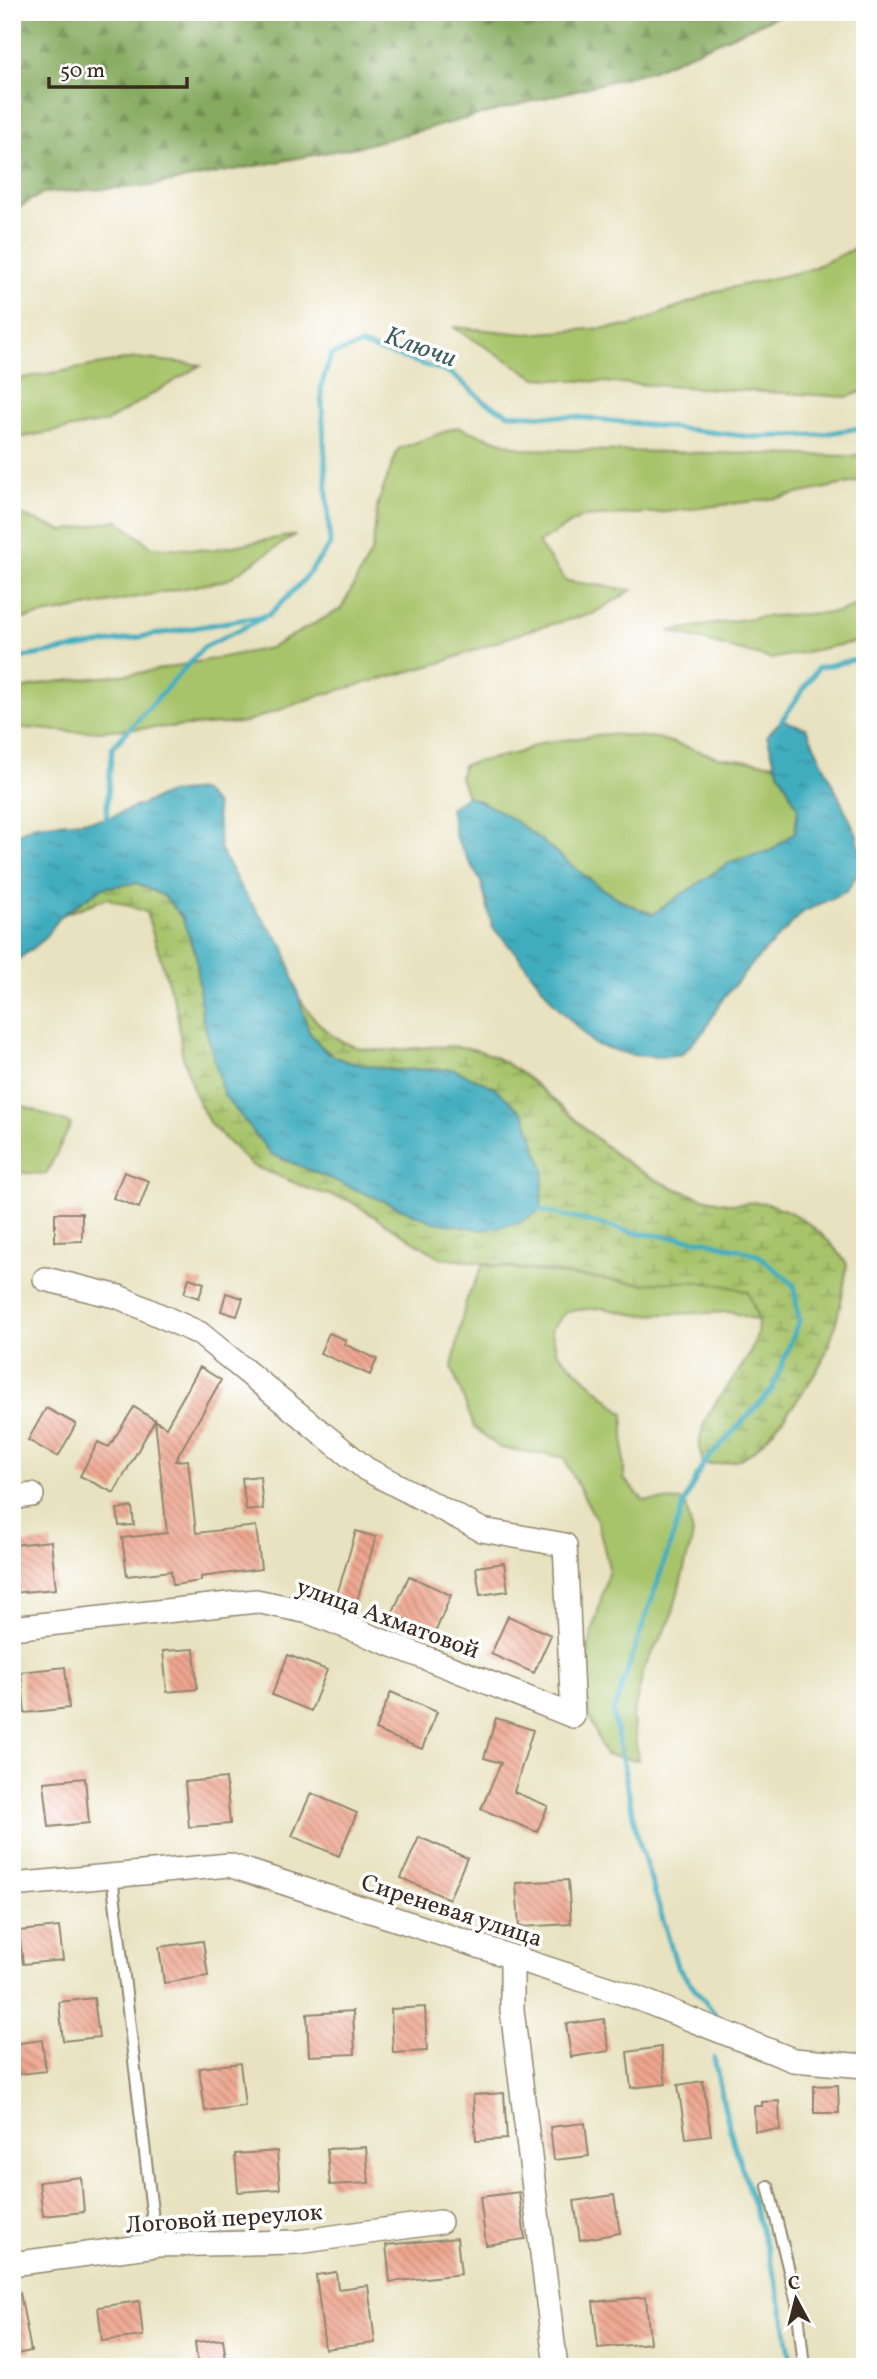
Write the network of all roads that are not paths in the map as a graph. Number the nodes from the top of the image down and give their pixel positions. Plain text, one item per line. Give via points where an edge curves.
1 (46, 1279) dead end
2 (12, 1628) edge
3 (112, 1876) junction
4 (12, 1885) edge
5 (512, 1957) junction
6 (865, 2066) edge
7 (768, 2186) dead end
8 (439, 2222) dead end
9 (156, 2245) junction
10 (12, 2264) edge
11 (556, 2367) edge
12 (804, 2367) edge

1 - 2 street, улица Ахматовой via 119,1297 199,1333 366,1469 482,1530 565,1545 573,1716 309,1612 256,1601
3 - 4 street, Сиреневая улица
3 - 5 street, Сиреневая улица via 229,1865
3 - 9 lane
5 - 6 street, Сиреневая улица via 632,1996 793,2060
5 - 11 street via 512,2010
7 - 12 lane via 797,2303
8 - 9 street, Логовой переулок via 298,2242
9 - 10 street, Логовой переулок

